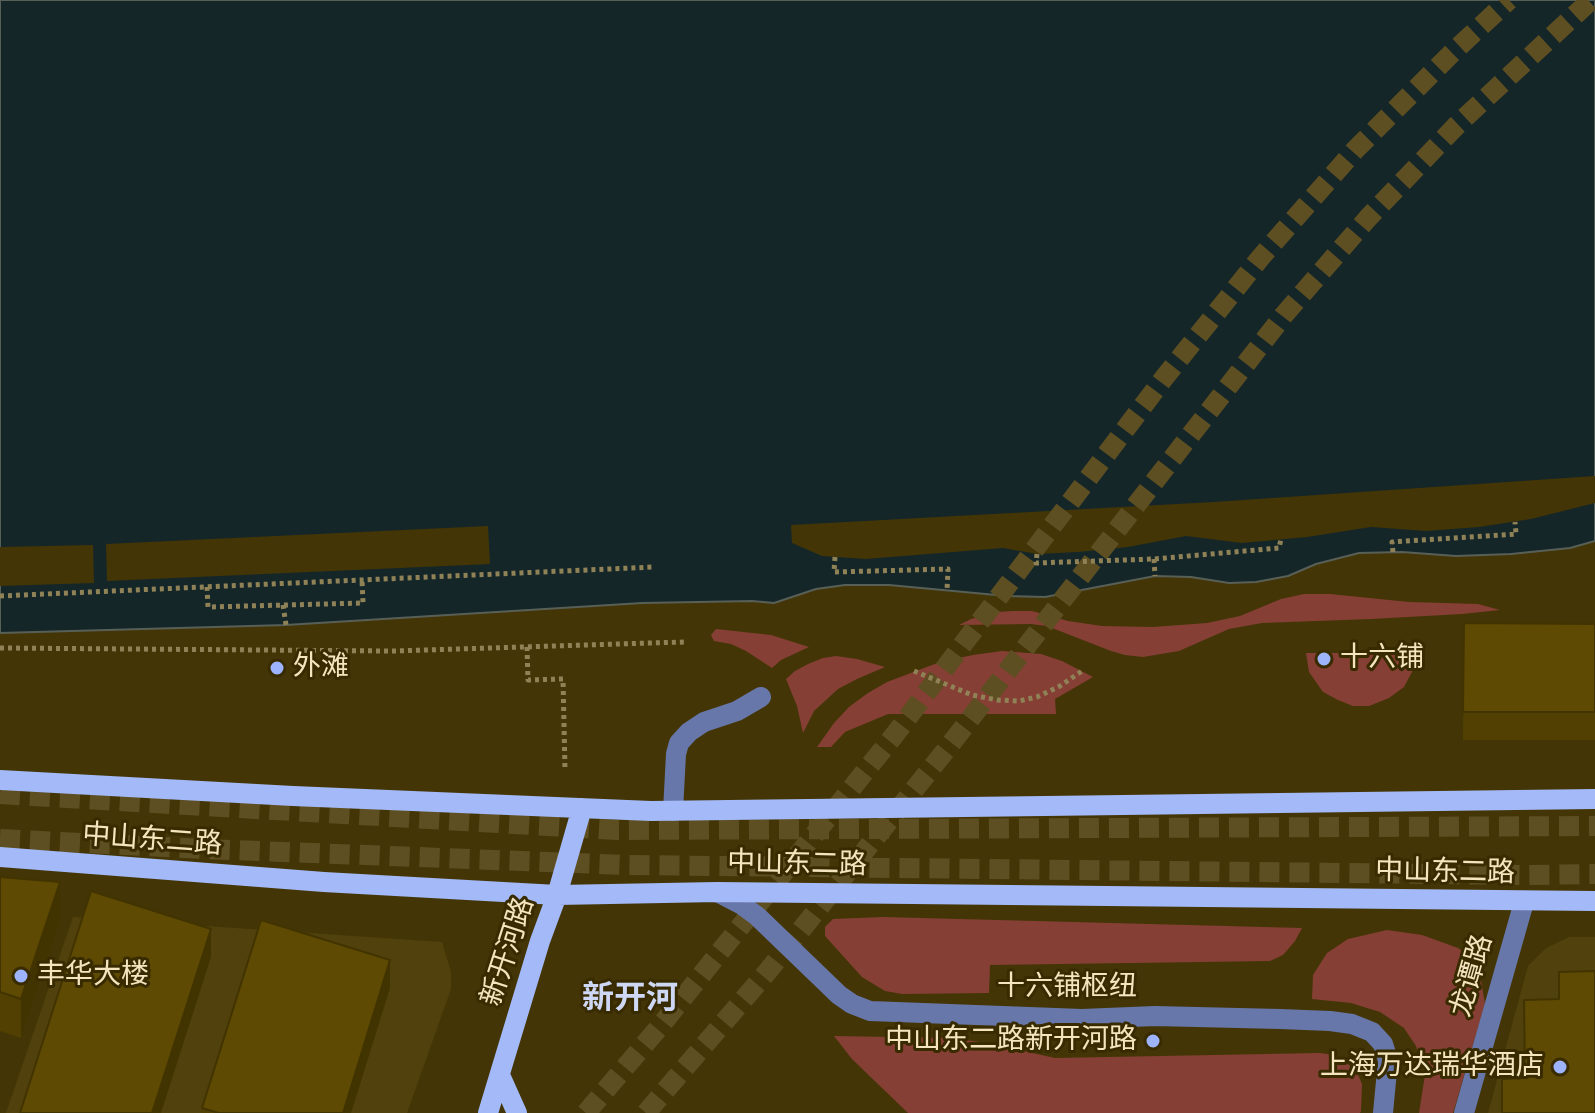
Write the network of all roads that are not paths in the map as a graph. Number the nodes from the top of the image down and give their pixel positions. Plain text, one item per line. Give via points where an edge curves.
1 (761, 697) dead end
2 (0, 780) edge
3 (1595, 799) edge
4 (582, 808) junction
5 (673, 811) junction
6 (0, 857) edge
7 (717, 892) junction
8 (557, 895) junction
9 (1595, 901) edge
10 (1524, 902) junction
11 (500, 1075) junction
12 (488, 1113) edge
13 (517, 1113) edge
14 (1383, 1113) edge
15 (1464, 1113) edge

1 - 5 street via 704,722 679,743
2 - 4 main road, 中山东二路
3 - 5 main road, 中山东二路
4 - 5 main road, 中山东二路
4 - 8 main road, 新开河路
6 - 8 main road, 中山东二路
7 - 8 main road, 中山东二路
7 - 10 main road, 中山东二路
7 - 14 street, 十六铺枢纽 via 757,916 839,995 870,1011 1352,1024 1372,1032 1383,1044 1388,1060
8 - 11 main road, 新开河路
9 - 10 main road, 中山东二路
10 - 15 street, 龙谭路
11 - 12 main road, 新开河路
11 - 13 main road

